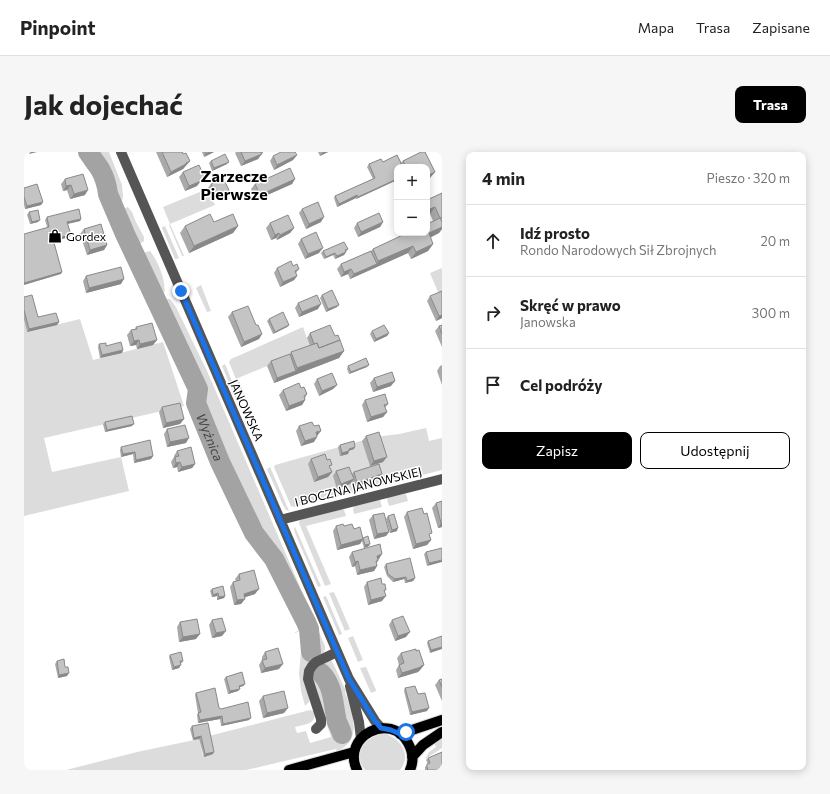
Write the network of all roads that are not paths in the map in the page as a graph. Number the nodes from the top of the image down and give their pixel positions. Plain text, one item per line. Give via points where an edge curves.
1 (121, 152) edge
2 (442, 479) edge
3 (280, 520) junction
4 (337, 652) junction
5 (349, 679) junction
6 (442, 720) edge
7 (381, 728) junction
8 (316, 729) dead end
9 (442, 732) edge
10 (400, 734) junction
11 (361, 739) junction
12 (354, 752) junction
13 (412, 757) junction
14 (289, 770) edge
15 (357, 770) edge
16 (410, 770) edge

1 - 3 street, JANOWSKA
2 - 3 street, I BOCZNA JANOWSKIEJ
3 - 4 street, JANOWSKA
4 - 5 street, JANOWSKA
4 - 8 street via 316,662 309,671 308,679 321,719 321,724
5 - 7 street, JANOWSKA
5 - 11 street, JANOWSKA
6 - 10 main road
7 - 10 main road
7 - 11 main road via 372,730
9 - 13 main road via 422,745
10 - 13 main road via 407,740
11 - 12 main road
12 - 14 main road
12 - 15 main road
13 - 16 main road

